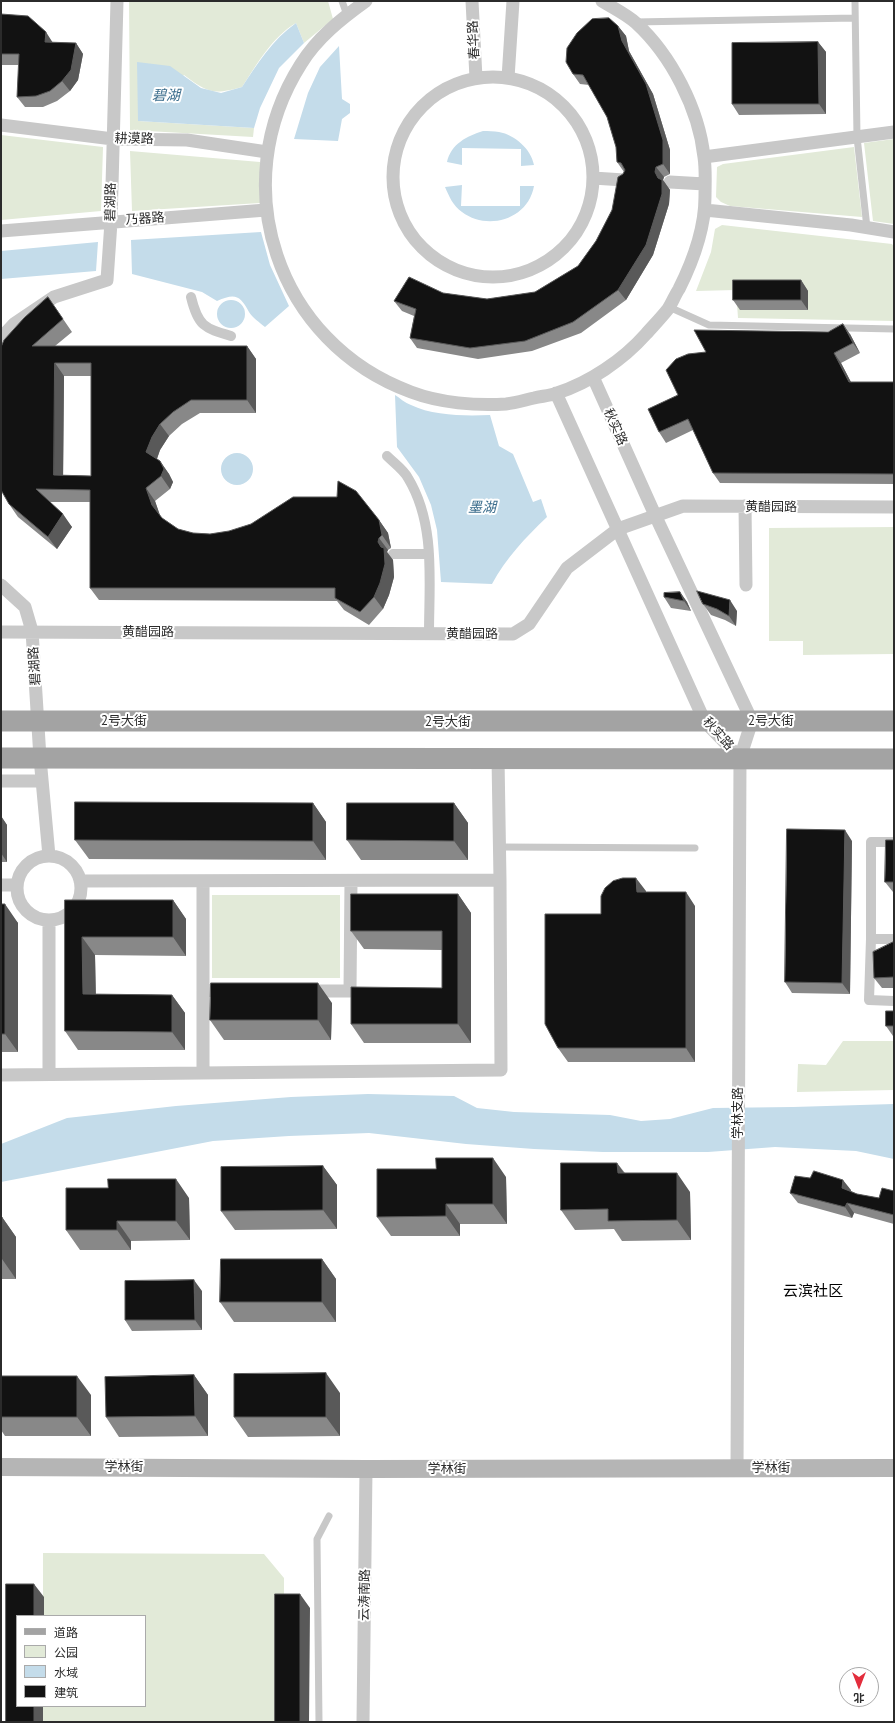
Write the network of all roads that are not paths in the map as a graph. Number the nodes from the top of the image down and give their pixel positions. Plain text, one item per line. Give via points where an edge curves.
1 (117, 1) edge
2 (342, 1) edge
3 (366, 1) edge
4 (472, 1) edge
5 (513, 1) edge
6 (602, 1) edge
7 (855, 1) edge
8 (347, 15) junction
9 (855, 18) junction
10 (635, 22) junction
11 (476, 78) junction
12 (508, 78) junction
13 (1, 125) edge
14 (894, 132) edge
15 (857, 137) junction
16 (113, 139) junction
17 (267, 152) junction
18 (704, 157) junction
19 (593, 178) junction
20 (624, 180) edge
21 (670, 182) dead end
22 (705, 184) junction
23 (266, 210) junction
24 (705, 210) junction
25 (111, 222) junction
26 (867, 228) junction
27 (1, 231) edge
28 (894, 232) edge
29 (192, 297) dead end
30 (669, 307) junction
31 (894, 329) edge
32 (231, 336) dead end
33 (1, 338) edge
34 (592, 378) junction
35 (556, 393) junction
36 (387, 456) dead end
37 (745, 506) junction
38 (894, 507) edge
39 (655, 515) junction
40 (618, 529) junction
41 (393, 554) dead end
42 (429, 554) junction
43 (746, 584) dead end
44 (1, 585) edge
45 (32, 631) junction
46 (1, 632) edge
47 (430, 633) junction
48 (752, 721) junction
49 (894, 721) edge
50 (1, 722) edge
51 (38, 722) junction
52 (705, 722) junction
53 (1, 758) edge
54 (40, 758) junction
55 (498, 758) junction
56 (740, 758) junction
57 (894, 759) edge
58 (1, 780) edge
59 (42, 780) junction
60 (894, 842) edge
61 (500, 847) junction
62 (696, 848) dead end
63 (49, 856) junction
64 (203, 880) junction
65 (351, 880) junction
66 (500, 880) junction
67 (80, 881) junction
68 (1, 885) edge
69 (17, 885) junction
70 (48, 920) junction
71 (871, 939) junction
72 (894, 939) edge
73 (203, 990) junction
74 (238, 991) edge
75 (293, 991) edge
76 (894, 1001) edge
77 (203, 1073) junction
78 (49, 1074) junction
79 (1, 1075) edge
80 (1, 1467) edge
81 (737, 1468) junction
82 (894, 1468) edge
83 (366, 1469) junction
84 (329, 1516) dead end
85 (319, 1722) edge
86 (363, 1722) edge

1 - 16 street, 碧湖路
2 - 8 lane
3 - 8 street
4 - 11 street, 春华路
5 - 12 street
6 - 10 street
7 - 9 lane
8 - 17 street via 333,26 302,63 279,105
9 - 10 lane
9 - 15 lane
10 - 18 street via 662,53 682,85 696,120
11 - 12 street
11 - 19 street via 446,88 421,107 403,133 393,163 394,195 404,224 423,249 449,267 479,276 511,276 540,266 566,247 584,221 593,191
12 - 19 street via 538,87 563,105 582,130 592,160
13 - 16 street, 耕漠路
14 - 15 street
15 - 18 street
15 - 26 lane
16 - 17 street, 耕漠路 via 187,140
16 - 25 street, 碧湖路
17 - 23 street
18 - 22 street
19 - 20 street
21 - 22 street
22 - 24 street
23 - 25 street, 乃器路
23 - 35 street via 277,258 298,302 329,340 367,371 411,392 459,403 509,404
24 - 26 street
24 - 30 street via 693,261
25 - 27 street, 乃器路
25 - 33 street, 碧湖路 via 107,280 54,297 14,324
26 - 28 street
29 - 32 street via 195,315 210,330
30 - 31 lane via 709,325
30 - 34 street via 635,347
34 - 35 street
34 - 39 street, 秋实路
35 - 40 street, 秋实路
36 - 42 street via 408,476 419,499 426,521
37 - 38 street, 黄醋园路
37 - 39 street, 黄醋园路 via 683,506
37 - 43 street
39 - 40 street, 黄醋园路
39 - 48 street, 秋实路
40 - 47 street, 黄醋园路 via 567,568 529,624 513,634
40 - 52 street, 秋实路
41 - 42 street
42 - 47 street
44 - 45 street, 碧湖路 via 25,608
45 - 46 street, 黄醋园路
45 - 47 street, 黄醋园路
45 - 51 street, 碧湖路
48 - 49 main road, 2号大街
48 - 52 main road, 2号大街
48 - 56 street, 秋实路
50 - 51 main road, 2号大街
51 - 52 main road, 2号大街
51 - 54 street, 碧湖路
52 - 56 street, 秋实路
53 - 54 main road
54 - 55 main road
54 - 59 street, 碧湖路
55 - 56 main road
55 - 61 street
56 - 57 main road
56 - 81 street, 学林支路
58 - 59 street
59 - 63 street, 碧湖路
60 - 71 street via 871,842
61 - 62 lane
61 - 66 street
63 - 67 street via 69,863
63 - 69 street via 38,857 29,862 21,870
64 - 65 street
64 - 67 street
64 - 73 street
65 - 66 street
65 - 75 street via 350,991
66 - 77 street via 501,1070
67 - 70 street via 81,892 72,910 64,917
68 - 69 street
69 - 70 street via 16,891 24,910 33,917
70 - 78 street
71 - 72 street
71 - 76 street via 870,1000
73 - 74 street
73 - 77 street
77 - 78 street
78 - 79 street
80 - 83 main road, 学林街
81 - 82 main road, 学林街
81 - 83 main road, 学林街
83 - 86 street, 云涛南路
84 - 85 lane via 316,1539

